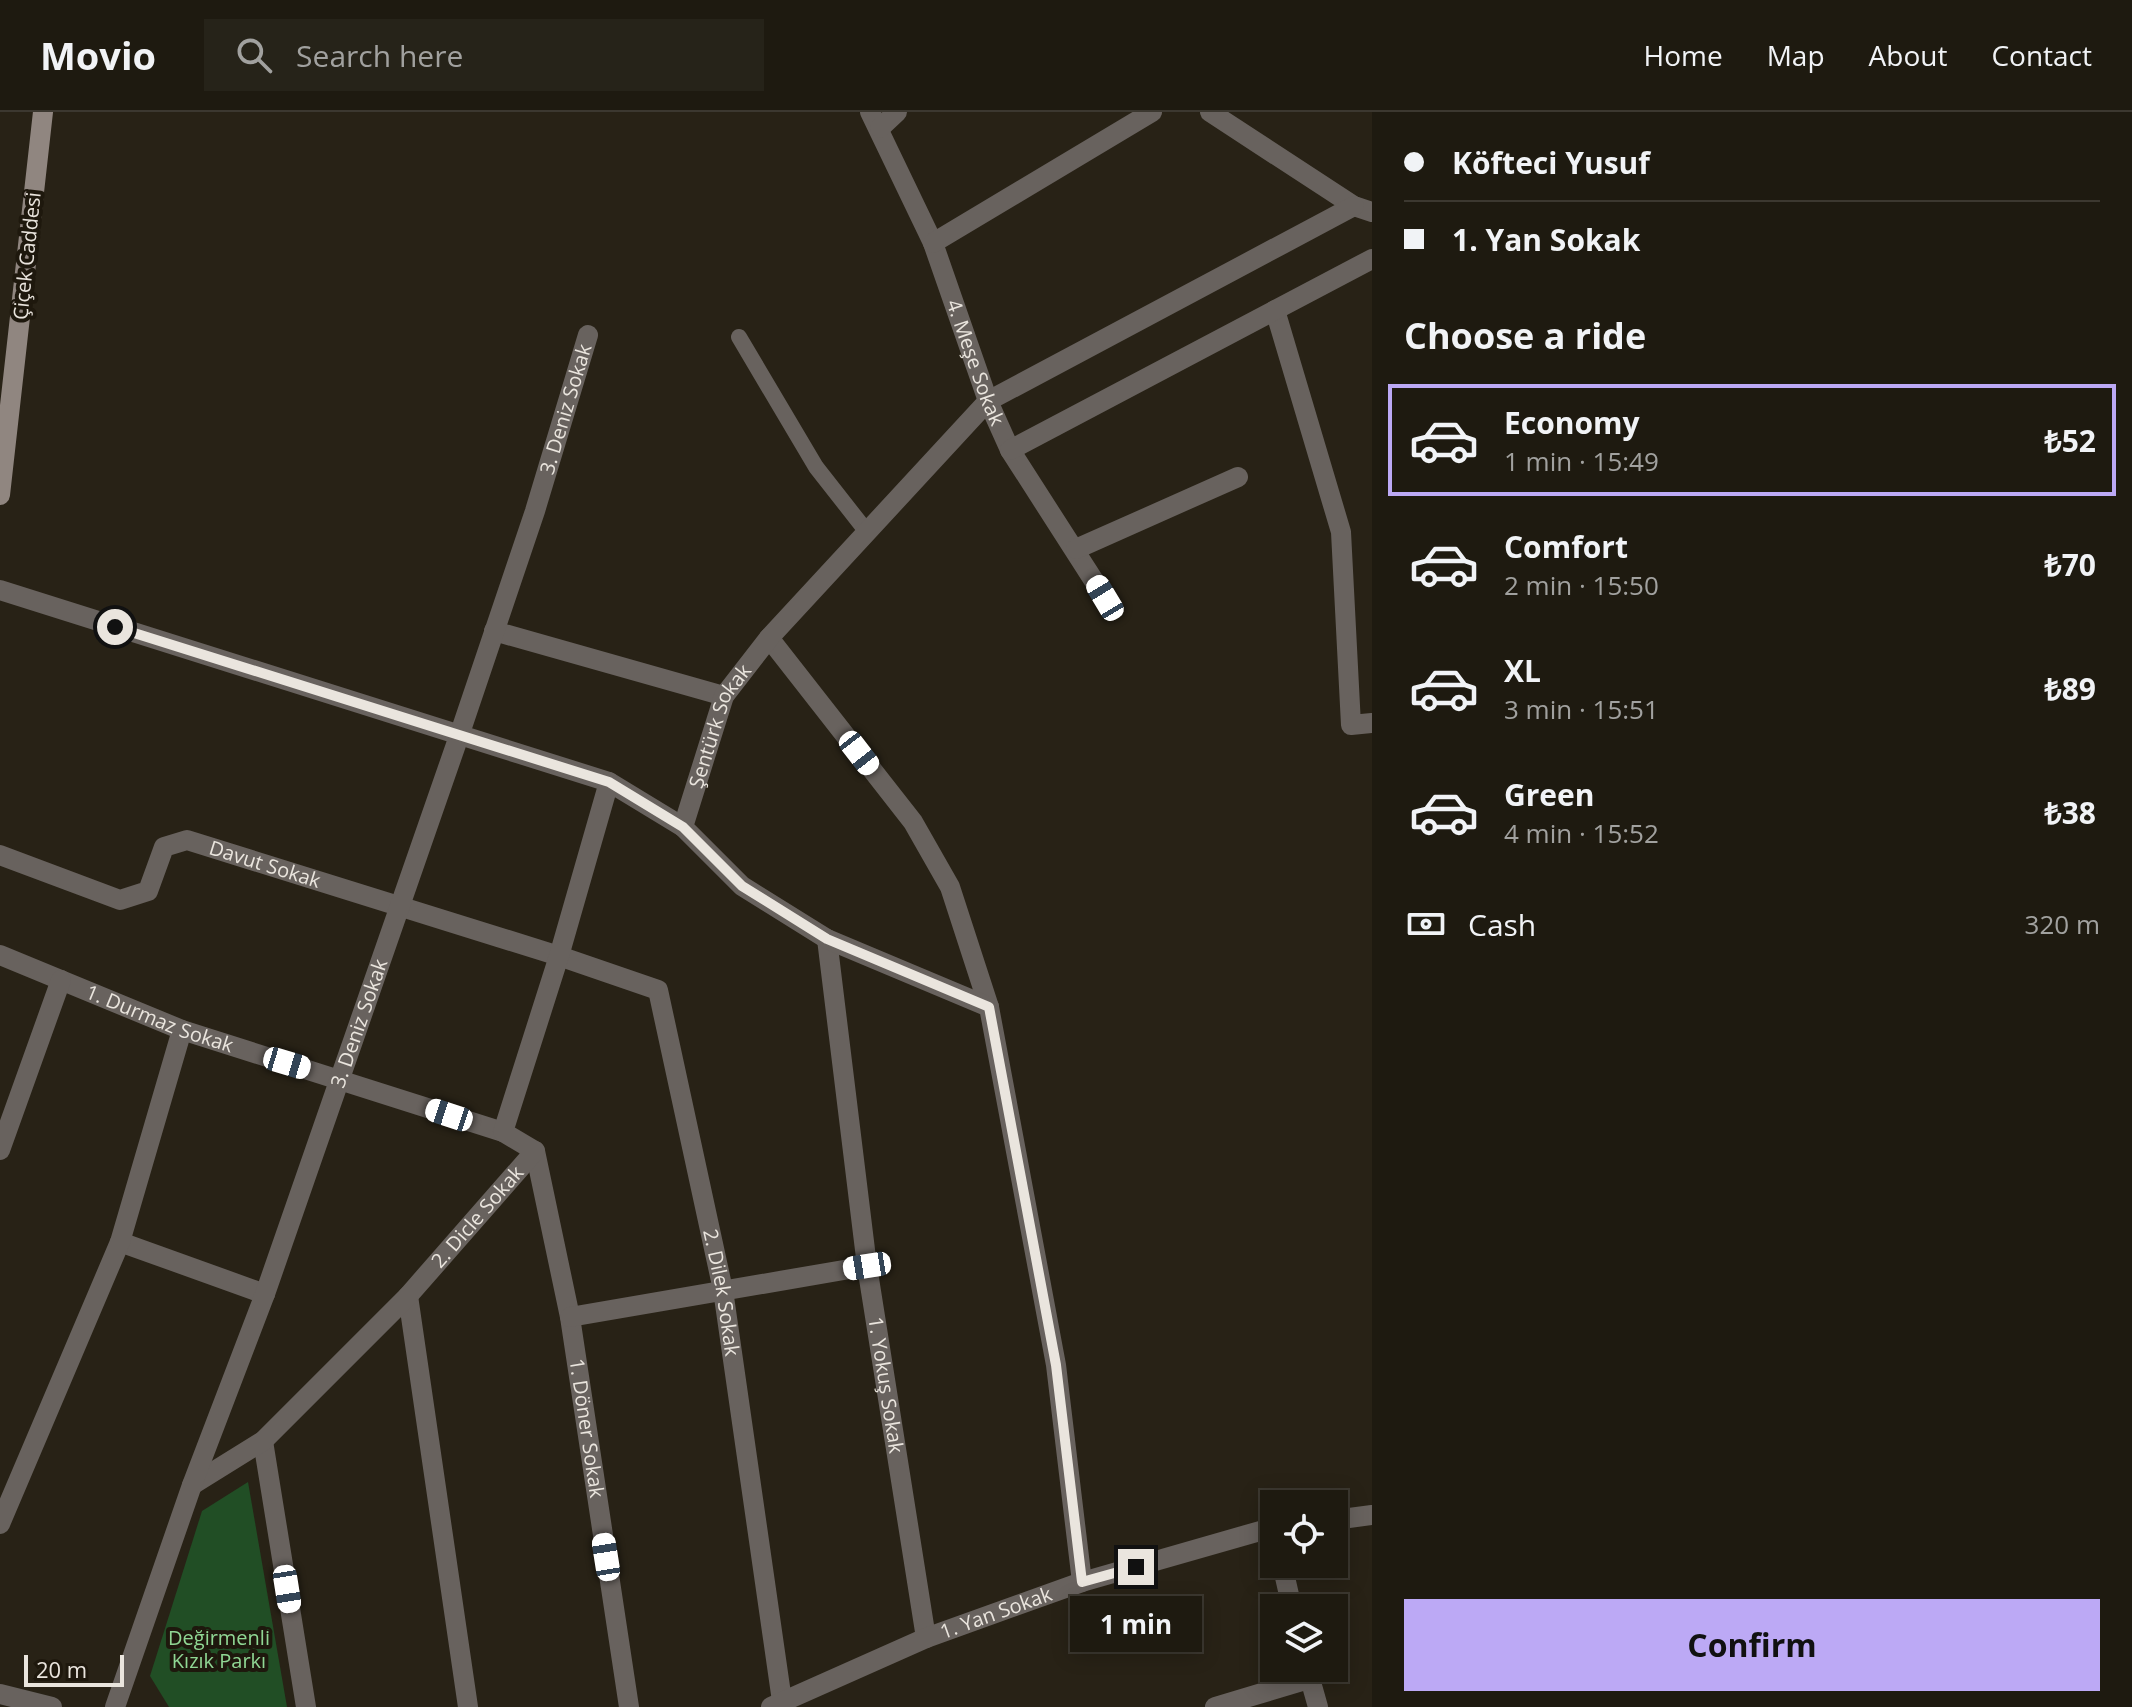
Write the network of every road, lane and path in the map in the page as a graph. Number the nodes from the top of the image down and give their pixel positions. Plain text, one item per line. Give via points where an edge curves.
1 (43, 112) edge
2 (897, 112) edge
3 (1152, 112) edge
4 (1210, 112) edge
5 (1232, 119) edge
6 (875, 120) edge
7 (1363, 209) edge
8 (933, 243) junction
9 (1372, 259) edge
10 (1275, 310) junction
11 (588, 335) dead end
12 (739, 337) dead end
13 (988, 401) junction
14 (1010, 450) junction
15 (1238, 477) dead end
16 (0, 495) edge
17 (867, 532) junction
18 (1076, 549) junction
19 (0, 590) edge
20 (1105, 598) dead end
21 (494, 631) junction
22 (769, 638) junction
23 (724, 696) junction
24 (1372, 723) edge
25 (459, 736) junction
26 (609, 782) junction
27 (683, 827) junction
28 (0, 855) edge
29 (399, 906) junction
30 (827, 939) junction
31 (0, 955) edge
32 (559, 956) junction
33 (61, 980) junction
34 (989, 1007) junction
35 (182, 1030) junction
36 (340, 1079) junction
37 (503, 1132) junction
38 (0, 1150) edge
39 (535, 1151) junction
40 (120, 1242) junction
41 (867, 1266) junction
42 (723, 1290) junction
43 (265, 1294) junction
44 (408, 1296) junction
45 (570, 1317) junction
46 (263, 1441) junction
47 (192, 1485) junction
48 (1372, 1515) edge
49 (1348, 1518) edge
50 (0, 1524) edge
51 (1260, 1532) edge
52 (1082, 1582) junction
53 (926, 1638) junction
54 (1285, 1682) edge
55 (1310, 1682) edge
56 (0, 1694) edge
57 (776, 1704) edge
58 (52, 1707) edge
59 (115, 1707) edge
60 (306, 1707) edge
61 (468, 1707) edge
62 (629, 1707) edge
63 (1215, 1707) edge
64 (1318, 1707) edge

1 - 16 main road, Çiçek Caddesi
2 - 6 street
3 - 8 street
4 - 5 street
5 - 7 street
6 - 8 street, 4. Meşe Sokak
7 - 13 street, Şentürk Sokak
8 - 13 street, 4. Meşe Sokak
9 - 10 street
10 - 14 street
10 - 24 street via 1341,532 1351,725
11 - 21 street, 3. Deniz Sokak
12 - 17 lane via 816,467
13 - 14 street, 4. Meşe Sokak
13 - 17 street, Şentürk Sokak
14 - 18 street, 4. Meşe Sokak
15 - 18 street
17 - 22 street, Şentürk Sokak
18 - 20 street, 4. Meşe Sokak
19 - 25 street
21 - 23 street
21 - 25 street, 3. Deniz Sokak
22 - 23 street, Şentürk Sokak
22 - 34 street via 913,822 950,887
23 - 27 street, Şentürk Sokak
25 - 26 street
25 - 29 street, 3. Deniz Sokak
26 - 27 street
26 - 32 street, 2. Dicle Sokak
27 - 30 street via 742,886
28 - 29 street, Davut Sokak via 120,900 148,891 164,847 187,840
29 - 32 street, Davut Sokak
29 - 36 street, 3. Deniz Sokak
30 - 34 street
30 - 41 street, 1. Yokuş Sokak
31 - 33 street, 1. Durmaz Sokak
32 - 37 street, 2. Dicle Sokak
32 - 42 street, 2. Dilek Sokak via 658,990
33 - 35 street, 1. Durmaz Sokak
33 - 38 street
34 - 52 street via 1056,1365
35 - 36 street, 1. Durmaz Sokak
35 - 40 street
36 - 37 street, 1. Durmaz Sokak
36 - 43 street, 3. Deniz Sokak
37 - 39 street, 2. Dicle Sokak
39 - 44 street, 2. Dicle Sokak
39 - 45 street, 1. Döner Sokak
40 - 43 street
40 - 50 street
41 - 42 street
41 - 53 street, 1. Yokuş Sokak
42 - 45 street
42 - 57 street, 2. Dilek Sokak
43 - 47 street, 3. Deniz Sokak
44 - 46 street, 2. Dicle Sokak
44 - 61 street
45 - 62 street, 1. Döner Sokak
46 - 47 street, 2. Dicle Sokak
46 - 60 street
47 - 59 street, 3. Deniz Sokak
48 - 49 street
51 - 52 street, 1. Yan Sokak
52 - 53 street, 1. Yan Sokak
53 - 57 street, 1. Yan Sokak
54 - 63 street
55 - 64 street
56 - 58 street

